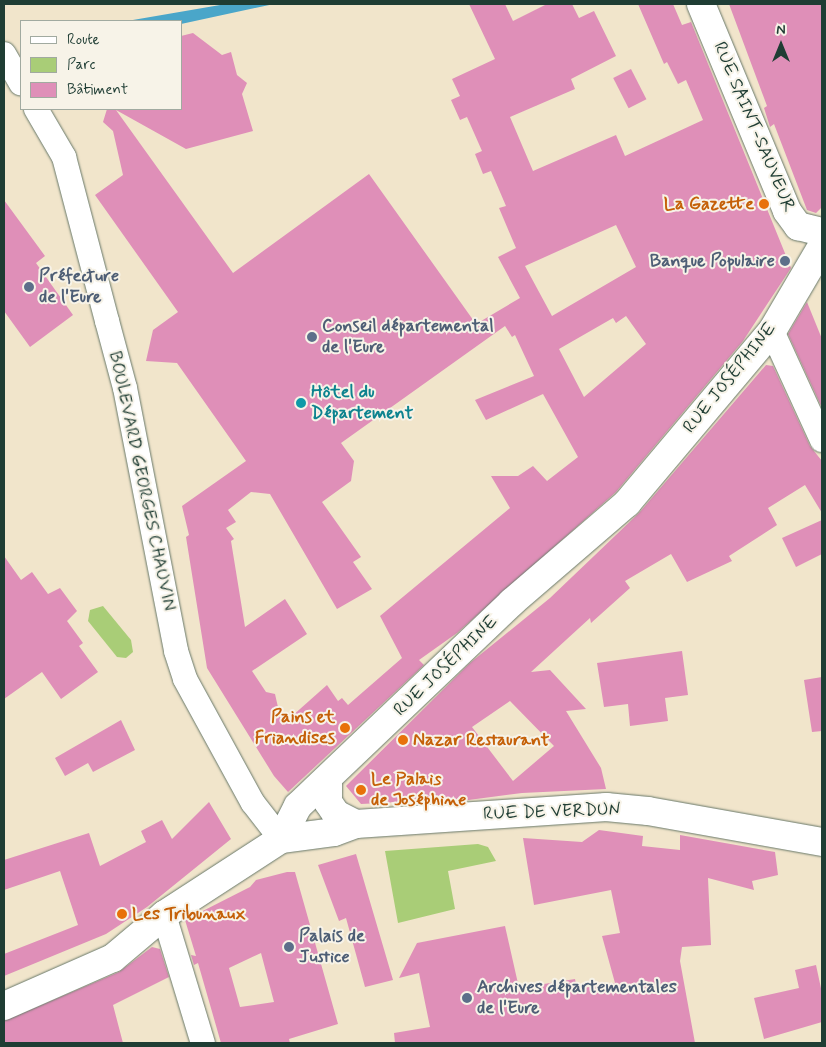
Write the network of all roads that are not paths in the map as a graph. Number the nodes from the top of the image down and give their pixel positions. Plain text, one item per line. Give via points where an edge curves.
1 (705, 5) edge
2 (4, 54) edge
3 (20, 82) edge
4 (37, 110) edge
5 (822, 232) edge
6 (822, 246) edge
7 (772, 331) junction
8 (822, 440) edge
9 (328, 780) junction
10 (356, 824) junction
11 (281, 838) junction
12 (822, 842) edge
13 (164, 915) junction
14 (4, 1006) edge
15 (203, 1043) edge

1 - 5 main road, RUE SAINT-SAUVEUR via 787,211 798,226
2 - 3 street
4 - 11 street, BOULEVARD GEORGES CHAUVIN via 64,157 125,388 176,651 185,679 253,803
6 - 7 main road, RUE JOSÉPHINE
7 - 8 street
7 - 9 main road, RUE JOSÉPHINE via 627,503 512,602
9 - 10 main road via 328,802 336,814
9 - 11 main road, RUE JOSÉPHINE via 298,806
10 - 11 main road, RUE DE VERDUN via 334,832
10 - 12 main road, RUE DE VERDUN via 606,807 648,811
11 - 13 main road, RUE JOSÉPHINE
13 - 14 main road, RUE JOSÉPHINE via 113,958
13 - 15 street

